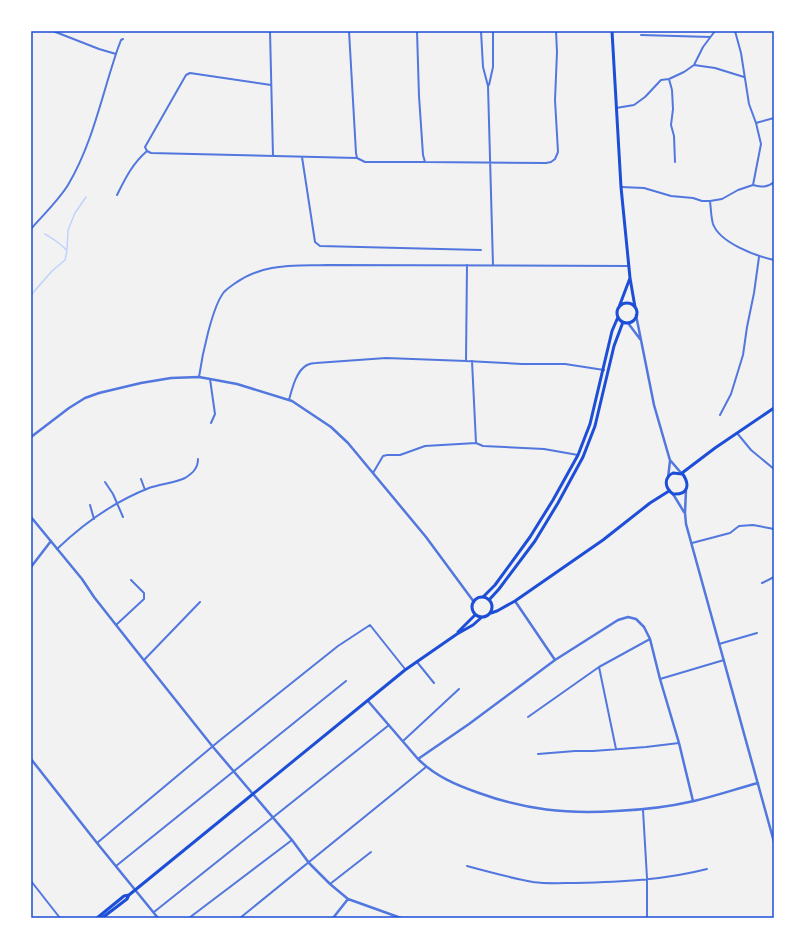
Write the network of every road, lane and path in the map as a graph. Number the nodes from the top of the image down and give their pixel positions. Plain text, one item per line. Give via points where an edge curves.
1 (53, 31) edge
2 (270, 31) edge
3 (349, 31) edge
4 (417, 31) edge
5 (481, 31) edge
6 (493, 31) edge
7 (556, 31) edge
8 (612, 31) edge
9 (715, 31) edge
10 (735, 31) edge
11 (641, 35) dead end
12 (710, 37) junction
13 (123, 39) dead end
14 (116, 54) junction
15 (694, 65) junction
16 (744, 77) junction
17 (669, 79) junction
18 (272, 84) junction
19 (488, 86) junction
20 (616, 108) junction
21 (774, 118) edge
22 (756, 123) junction
23 (147, 151) junction
24 (273, 156) junction
25 (302, 157) junction
26 (357, 158) junction
27 (425, 162) junction
28 (491, 162) junction
29 (675, 162) dead end
30 (774, 182) edge
31 (753, 184) junction
32 (621, 187) junction
33 (117, 196) dead end
34 (710, 202) junction
35 (31, 229) edge
36 (481, 250) dead end
37 (759, 257) junction
38 (774, 260) edge
39 (467, 265) junction
40 (493, 265) junction
41 (629, 266) junction
42 (630, 278) junction
43 (619, 307) junction
44 (635, 308) junction
45 (636, 315) junction
46 (618, 317) junction
47 (623, 322) junction
48 (628, 323) junction
49 (640, 339) junction
50 (466, 361) junction
51 (472, 361) junction
52 (604, 370) junction
53 (199, 377) junction
54 (210, 379) junction
55 (289, 400) junction
56 (774, 408) edge
57 (720, 414) dead end
58 (211, 423) dead end
59 (736, 433) junction
60 (31, 437) edge
61 (476, 443) junction
62 (578, 455) junction
63 (198, 459) dead end
64 (670, 460) junction
65 (774, 469) edge
66 (373, 473) junction
67 (682, 474) junction
68 (668, 478) junction
69 (141, 479) dead end
70 (105, 482) dead end
71 (145, 490) junction
72 (686, 490) junction
73 (669, 491) junction
74 (673, 494) junction
75 (118, 504) junction
76 (90, 505) dead end
77 (685, 513) junction
78 (31, 517) edge
79 (123, 517) dead end
80 (94, 519) junction
81 (774, 530) edge
82 (51, 541) junction
83 (692, 543) junction
84 (57, 549) junction
85 (31, 567) edge
86 (774, 577) edge
87 (131, 580) dead end
88 (762, 583) dead end
89 (483, 597) junction
90 (489, 600) junction
91 (515, 601) junction
92 (200, 602) dead end
93 (474, 602) junction
94 (491, 613) junction
95 (475, 615) junction
96 (482, 617) junction
97 (116, 625) junction
98 (757, 633) dead end
99 (457, 634) junction
100 (650, 639) junction
101 (719, 644) junction
102 (144, 660) junction
103 (555, 660) junction
104 (724, 660) junction
105 (417, 662) junction
106 (599, 667) junction
107 (406, 670) junction
108 (660, 679) junction
109 (346, 681) dead end
110 (434, 683) dead end
111 (459, 689) dead end
112 (368, 701) junction
113 (528, 717) dead end
114 (389, 724) junction
115 (403, 741) junction
116 (679, 743) junction
117 (213, 747) junction
118 (616, 749) junction
119 (538, 754) dead end
120 (418, 759) junction
121 (31, 760) edge
122 (426, 767) junction
123 (234, 771) junction
124 (758, 783) junction
125 (253, 794) junction
126 (693, 802) junction
127 (644, 810) junction
128 (273, 817) junction
129 (772, 830) edge
130 (292, 840) junction
131 (774, 842) edge
132 (97, 843) junction
133 (371, 852) dead end
134 (309, 863) junction
135 (116, 866) junction
136 (468, 866) dead end
137 (707, 869) dead end
138 (647, 878) junction
139 (31, 881) edge
140 (330, 884) junction
141 (135, 889) junction
142 (129, 895) junction
143 (348, 899) junction
144 (154, 912) junction
145 (60, 918) edge
146 (97, 918) edge
147 (102, 918) edge
148 (158, 918) edge
149 (189, 918) edge
150 (240, 918) edge
151 (333, 918) edge
152 (401, 918) edge
153 (647, 918) edge

1 - 14 street
2 - 18 street
3 - 26 street
4 - 27 street
5 - 19 street via 483,67
6 - 19 street via 493,67
7 - 28 street via 555,100 558,152 555,159 546,163
8 - 20 main road
9 - 12 street
10 - 16 street
11 - 12 street
12 - 15 street
13 - 14 street
14 - 35 street via 81,160 67,186
15 - 16 street
15 - 17 street
16 - 22 street
17 - 20 street via 661,80 634,105
17 - 29 street via 672,90 671,126
18 - 23 street via 190,73 186,75 145,147
18 - 24 street
19 - 28 street
20 - 32 main road
21 - 22 street
22 - 31 street via 761,148
23 - 24 street
23 - 33 street via 130,170
24 - 25 street
25 - 26 street
25 - 36 street via 317,245
26 - 27 street via 365,162
27 - 28 street
28 - 40 street
30 - 31 street via 762,187
31 - 34 street
32 - 34 street via 644,188 671,196
32 - 41 main road
34 - 37 street via 713,224 717,232
37 - 38 street
37 - 57 street via 743,355 731,394
39 - 40 street
39 - 50 street
39 - 53 street via 283,266 259,270 225,291 215,307
40 - 41 street
41 - 42 main road
42 - 43 main road
42 - 44 main road
43 - 44 main road via 627,303
43 - 46 main road
44 - 45 main road
45 - 48 main road via 634,320
45 - 49 street
46 - 47 main road
46 - 52 main road via 612,331
47 - 48 main road
47 - 90 main road via 618,332 595,426 583,457 535,541
48 - 49 street
49 - 64 street via 654,405
50 - 51 street
50 - 55 street via 386,358 311,364 301,371 294,382
51 - 52 street via 565,364
51 - 61 street
52 - 62 main road via 590,424
53 - 54 street
53 - 60 street via 158,380 85,398
54 - 55 street via 237,384
54 - 58 street via 215,414
55 - 66 street via 331,427 348,442
56 - 59 main road
59 - 65 street via 751,450
59 - 67 main road
61 - 62 street via 484,446 544,449
61 - 66 street via 425,446 400,455 386,455
62 - 89 main road via 530,537 495,585
63 - 71 street via 196,470 185,478
64 - 67 street
64 - 68 street
66 - 93 street
67 - 68 main road via 673,473
67 - 72 main road via 687,479
68 - 73 main road via 666,485
69 - 71 street
70 - 75 street
71 - 75 street
72 - 74 main road via 680,494
72 - 77 street
73 - 74 main road
73 - 91 main road
74 - 77 street
75 - 79 street
75 - 80 street
76 - 80 street
77 - 83 street
78 - 82 street
80 - 84 street
81 - 83 street via 754,525 739,526 730,533
82 - 84 street
82 - 85 street
83 - 101 street
84 - 97 street
86 - 88 street
87 - 97 street via 144,593 144,599
89 - 90 main road
89 - 93 main road
90 - 94 main road via 492,606
91 - 94 main road
91 - 103 street
92 - 102 street
93 - 95 main road via 472,609
94 - 96 main road
95 - 96 main road
95 - 99 main road
96 - 99 main road
97 - 102 street
98 - 101 street
99 - 105 main road
100 - 103 street via 644,626 628,616
100 - 106 street
100 - 108 street
101 - 104 street
102 - 117 street
103 - 120 street
104 - 108 street
104 - 124 street
105 - 107 main road
105 - 110 street
106 - 113 street
106 - 118 street
107 - 112 main road
107 - 117 street via 370,625 338,646
108 - 116 street
109 - 123 street
111 - 115 street
112 - 114 street
112 - 125 main road
114 - 115 street
114 - 128 street
115 - 120 street
116 - 118 street
116 - 126 street
117 - 123 street
117 - 132 street
118 - 119 street
120 - 122 street
121 - 132 street
122 - 127 street via 470,790 538,809 571,812
122 - 134 street
123 - 125 street
123 - 135 street
124 - 126 street
124 - 129 street
125 - 128 street
125 - 141 main road
126 - 127 street
127 - 138 street
128 - 130 street
128 - 144 street
129 - 131 street
130 - 134 street
130 - 149 street
132 - 135 street
133 - 140 street
134 - 140 street
134 - 150 street
135 - 141 street
136 - 138 street via 534,882 605,882
137 - 138 street via 681,876
138 - 153 street
139 - 145 street
140 - 143 street
141 - 142 main road
141 - 144 street
142 - 146 main road via 124,896
142 - 147 main road
143 - 151 street
143 - 152 street
144 - 148 street

